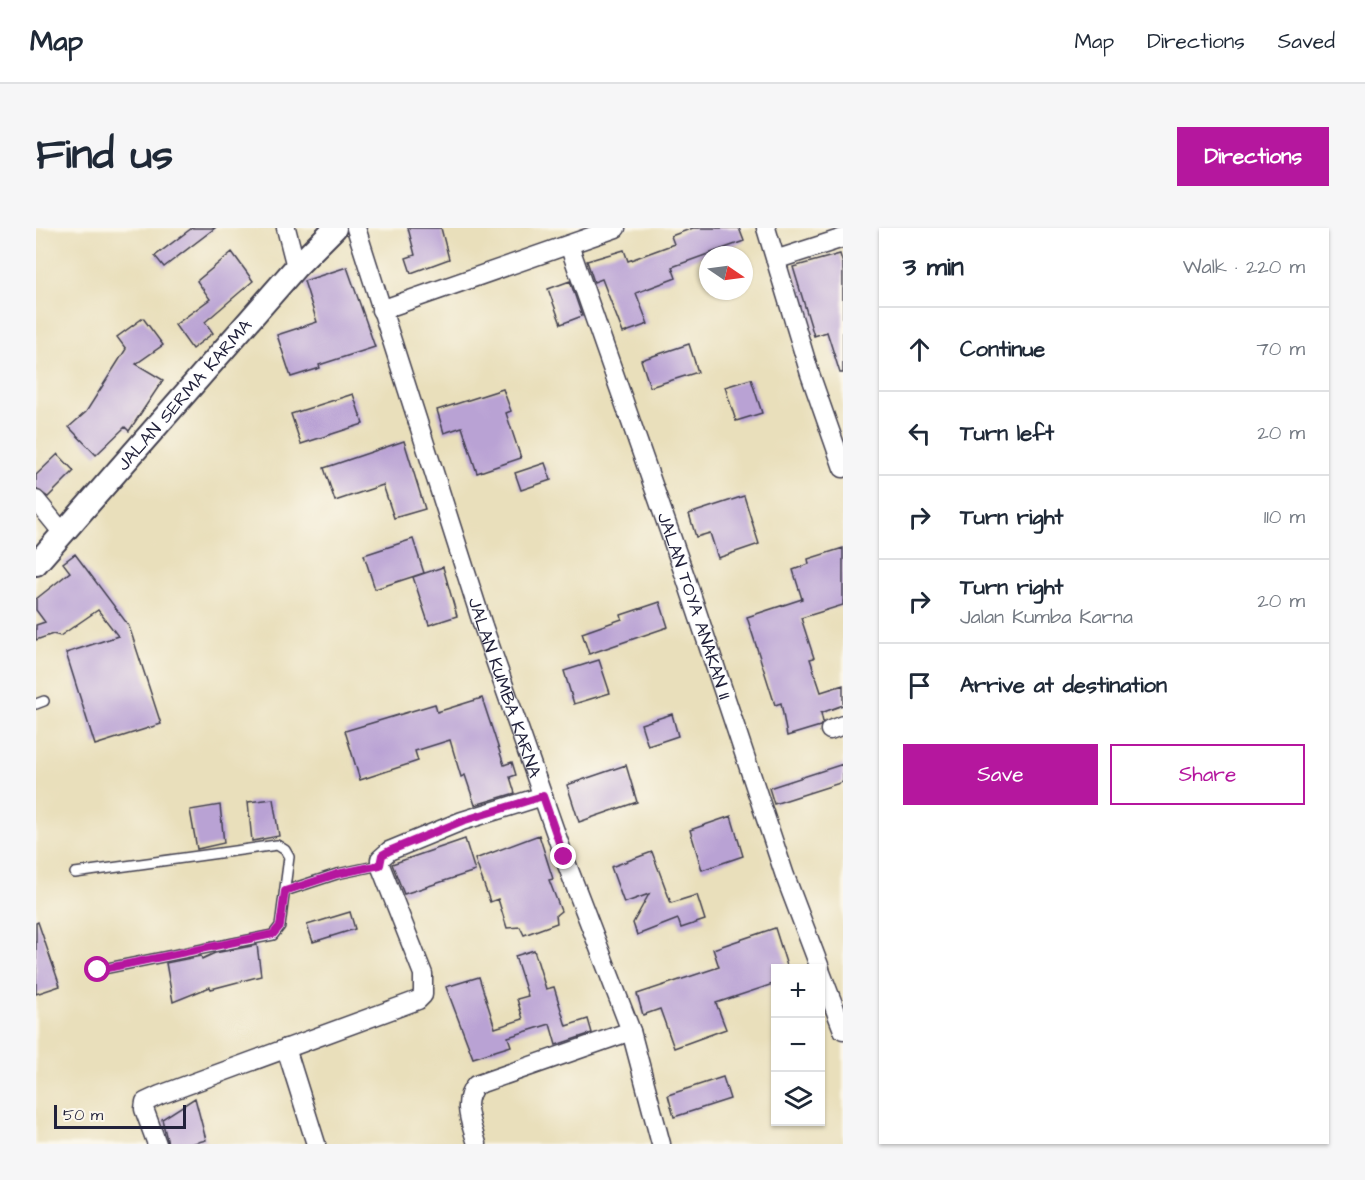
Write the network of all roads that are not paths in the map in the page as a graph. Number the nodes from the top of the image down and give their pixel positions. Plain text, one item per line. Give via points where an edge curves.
1 (286, 228) edge
2 (334, 228) edge
3 (356, 228) edge
4 (616, 228) edge
5 (766, 228) edge
6 (843, 238) edge
7 (569, 245) junction
8 (778, 259) junction
9 (296, 267) junction
10 (381, 310) junction
11 (843, 468) edge
12 (36, 500) edge
13 (62, 532) junction
14 (36, 564) edge
15 (543, 796) junction
16 (380, 865) junction
17 (75, 873) dead end
18 (285, 891) junction
19 (818, 964) edge
20 (98, 970) dead end
21 (825, 982) edge
22 (843, 1030) edge
23 (631, 1031) junction
24 (286, 1048) junction
25 (157, 1144) edge
26 (316, 1144) edge
27 (477, 1144) edge
28 (661, 1144) edge

1 - 9 street
2 - 9 street, JALAN SERMA KARMA
3 - 10 street, JALAN KUMBA KARNA
4 - 7 street
5 - 8 street
6 - 8 street
7 - 10 street
7 - 19 street, JALAN TOYA ANAKAN II
8 - 11 street via 810,374
9 - 13 street, JALAN SERMA KARMA
10 - 15 street, JALAN KUMBA KARNA via 483,626
12 - 13 street
13 - 14 street, JALAN SERMA KARMA
15 - 16 street via 462,821 389,851 382,855
15 - 23 street, JALAN KUMBA KARNA
16 - 18 lane
16 - 24 street via 423,974 423,996
17 - 18 lane via 277,845 289,857
18 - 20 lane via 280,926 273,934
21 - 22 street, JALAN TOYA ANAKAN II
23 - 27 street via 476,1085 469,1095 467,1109
23 - 28 street, JALAN KUMBA KARNA
24 - 25 street via 146,1102 144,1109
24 - 26 street

